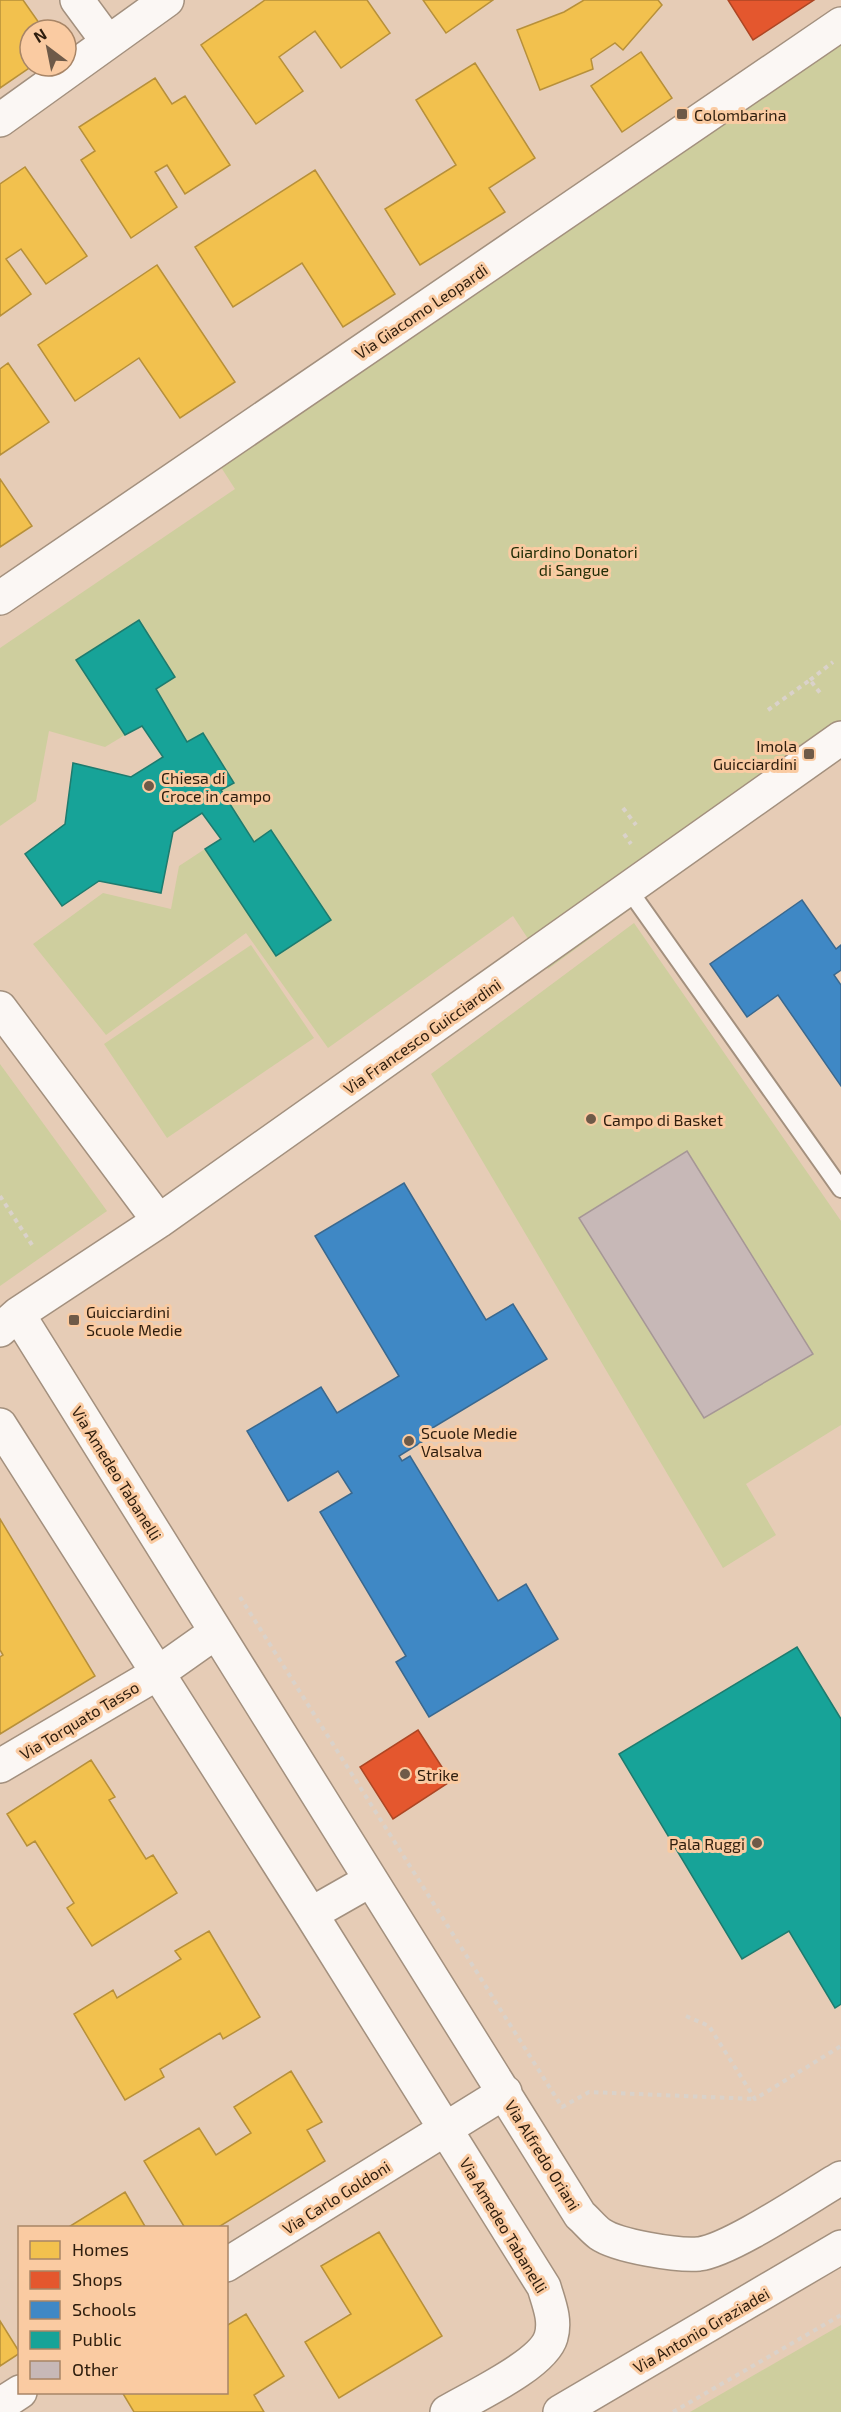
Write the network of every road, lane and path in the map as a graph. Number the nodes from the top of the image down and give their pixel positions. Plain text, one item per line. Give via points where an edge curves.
1 (77, 0) edge
2 (167, 0) edge
3 (841, 24) edge
4 (108, 42) junction
5 (0, 120) edge
6 (0, 598) edge
7 (833, 662) dead end
8 (810, 680) junction
9 (821, 694) dead end
10 (768, 710) dead end
11 (841, 738) edge
12 (623, 808) dead end
13 (636, 825) dead end
14 (629, 890) junction
15 (0, 1008) edge
16 (841, 1189) edge
17 (0, 1196) edge
18 (159, 1221) junction
19 (34, 1248) dead end
20 (9, 1322) edge
21 (0, 1425) edge
22 (238, 1594) dead end
23 (216, 1632) junction
24 (158, 1673) junction
25 (0, 1766) edge
26 (369, 1881) junction
27 (311, 1914) junction
28 (686, 2016) dead end
29 (841, 2046) edge
30 (505, 2092) junction
31 (755, 2099) junction
32 (446, 2129) junction
33 (841, 2178) edge
34 (841, 2247) edge
35 (228, 2264) edge
36 (841, 2315) edge
37 (18, 2393) edge
38 (0, 2405) edge
39 (447, 2412) edge
40 (560, 2412) edge
41 (673, 2412) edge

1 - 4 street
2 - 4 street
3 - 6 street, Via Giacomo Leopardi
4 - 5 street
7 - 8 path
8 - 9 path
8 - 10 path
11 - 14 street, Via Francesco Guicciardini
12 - 13 path
14 - 16 lane
14 - 18 street, Via Francesco Guicciardini
15 - 18 street
17 - 19 path
18 - 20 street, Via Francesco Guicciardini
20 - 23 street, Via Amedeo Tabanelli
21 - 24 street, Via Amedeo Tabanelli
22 - 31 path via 562,2107 589,2092
23 - 24 street
23 - 26 street, Via Amedeo Tabanelli
24 - 25 street, Via Torquato Tasso
24 - 27 street, Via Amedeo Tabanelli
26 - 27 street
26 - 30 street, Via Amedeo Tabanelli
27 - 32 street, Via Amedeo Tabanelli
28 - 31 path via 708,2026
29 - 31 path
30 - 32 street
30 - 33 street, Via Alfredo Oriani via 580,2215 602,2235 660,2252 700,2254 735,2240
32 - 35 street, Via Carlo Goldoni
32 - 39 street, Via Amedeo Tabanelli via 544,2287 553,2317 551,2339 534,2360
34 - 40 street, Via Antonio Graziadei
36 - 41 path
37 - 38 street

